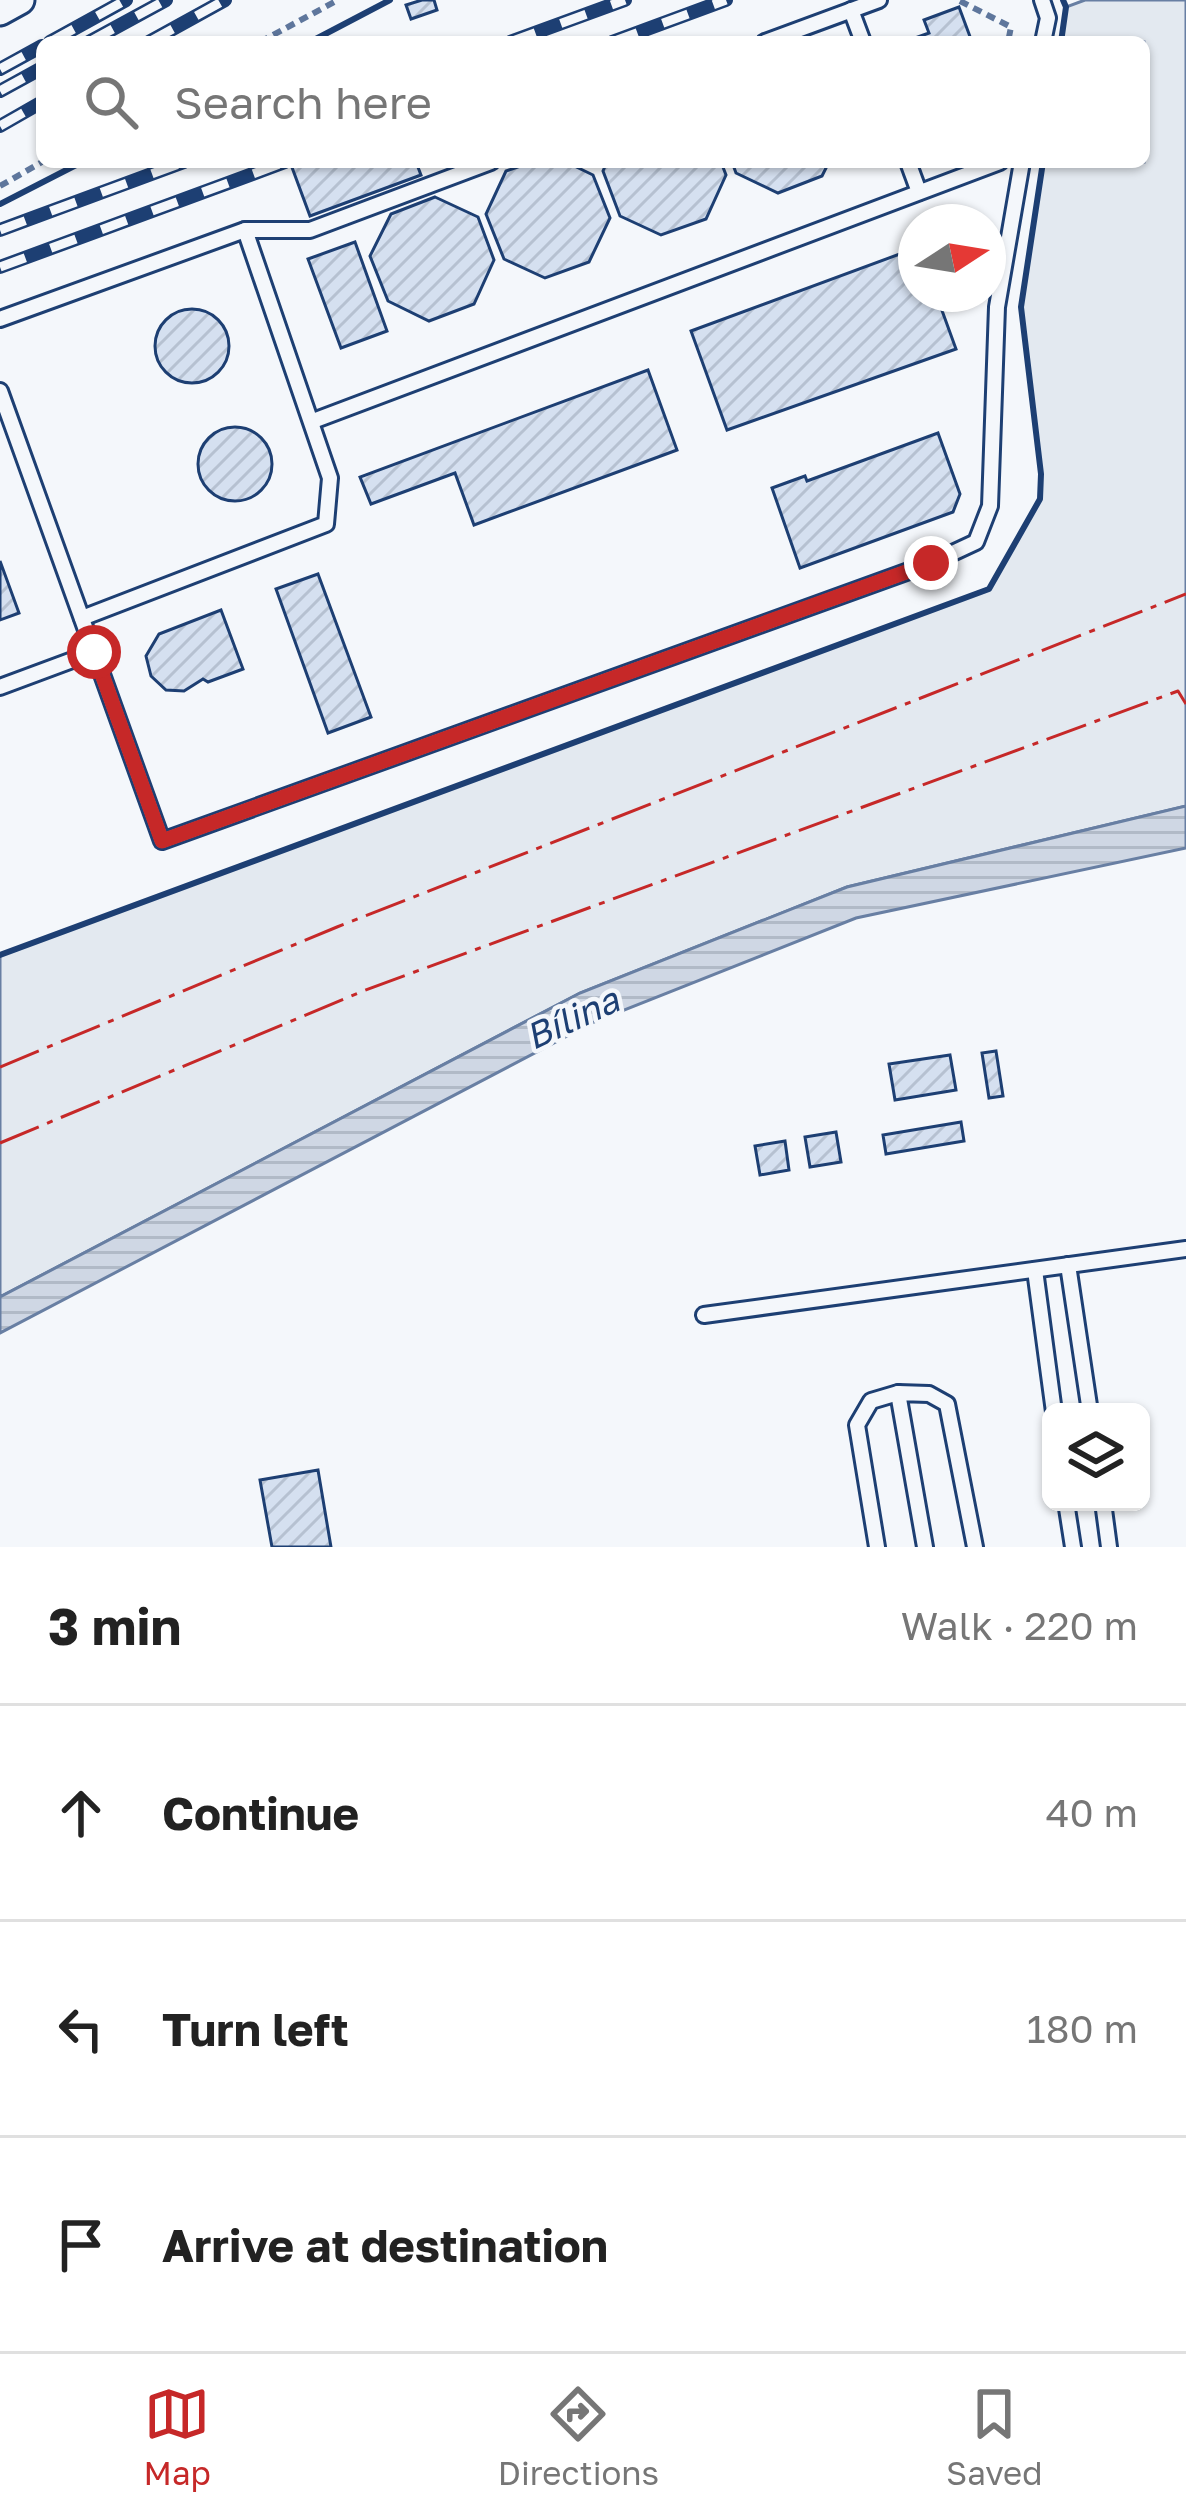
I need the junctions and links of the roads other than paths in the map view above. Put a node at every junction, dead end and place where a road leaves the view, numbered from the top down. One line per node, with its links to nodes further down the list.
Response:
1 (20, 0): 5 (street)
2 (879, 0): 4 (lane)
3 (1042, 0): 8 (lane)
4 (851, 10): 6 (lane); 7 (lane)
5 (0, 11)
6 (781, 36)
7 (861, 36)
8 (1044, 36)
9 (475, 168): 14 (lane)
10 (910, 168): 13 (lane)
11 (984, 168): 13 (lane)
12 (1021, 168): 19 (lane)
13 (920, 192): 17 (lane)
14 (245, 230): 15 (lane); 17 (lane)
15 (0, 319)
16 (0, 391): 18 (lane)
17 (313, 421): 18 (lane)
18 (82, 618): 19 (lane)
19 (94, 652): 20 (lane)
20 (0, 687)
21 (1186, 1250): 22 (lane)
22 (1068, 1265): 23 (lane); 27 (lane)
23 (1035, 1270): 24 (lane); 26 (lane)
24 (704, 1315)
25 (898, 1393): 30 (lane); 31 (lane); 32 (lane)
26 (1053, 1403)
27 (1089, 1403)
28 (1067, 1511): 33 (lane)
29 (1104, 1511): 34 (lane)
30 (878, 1547)
31 (925, 1547)
32 (974, 1547)
33 (1072, 1547)
34 (1109, 1547)

